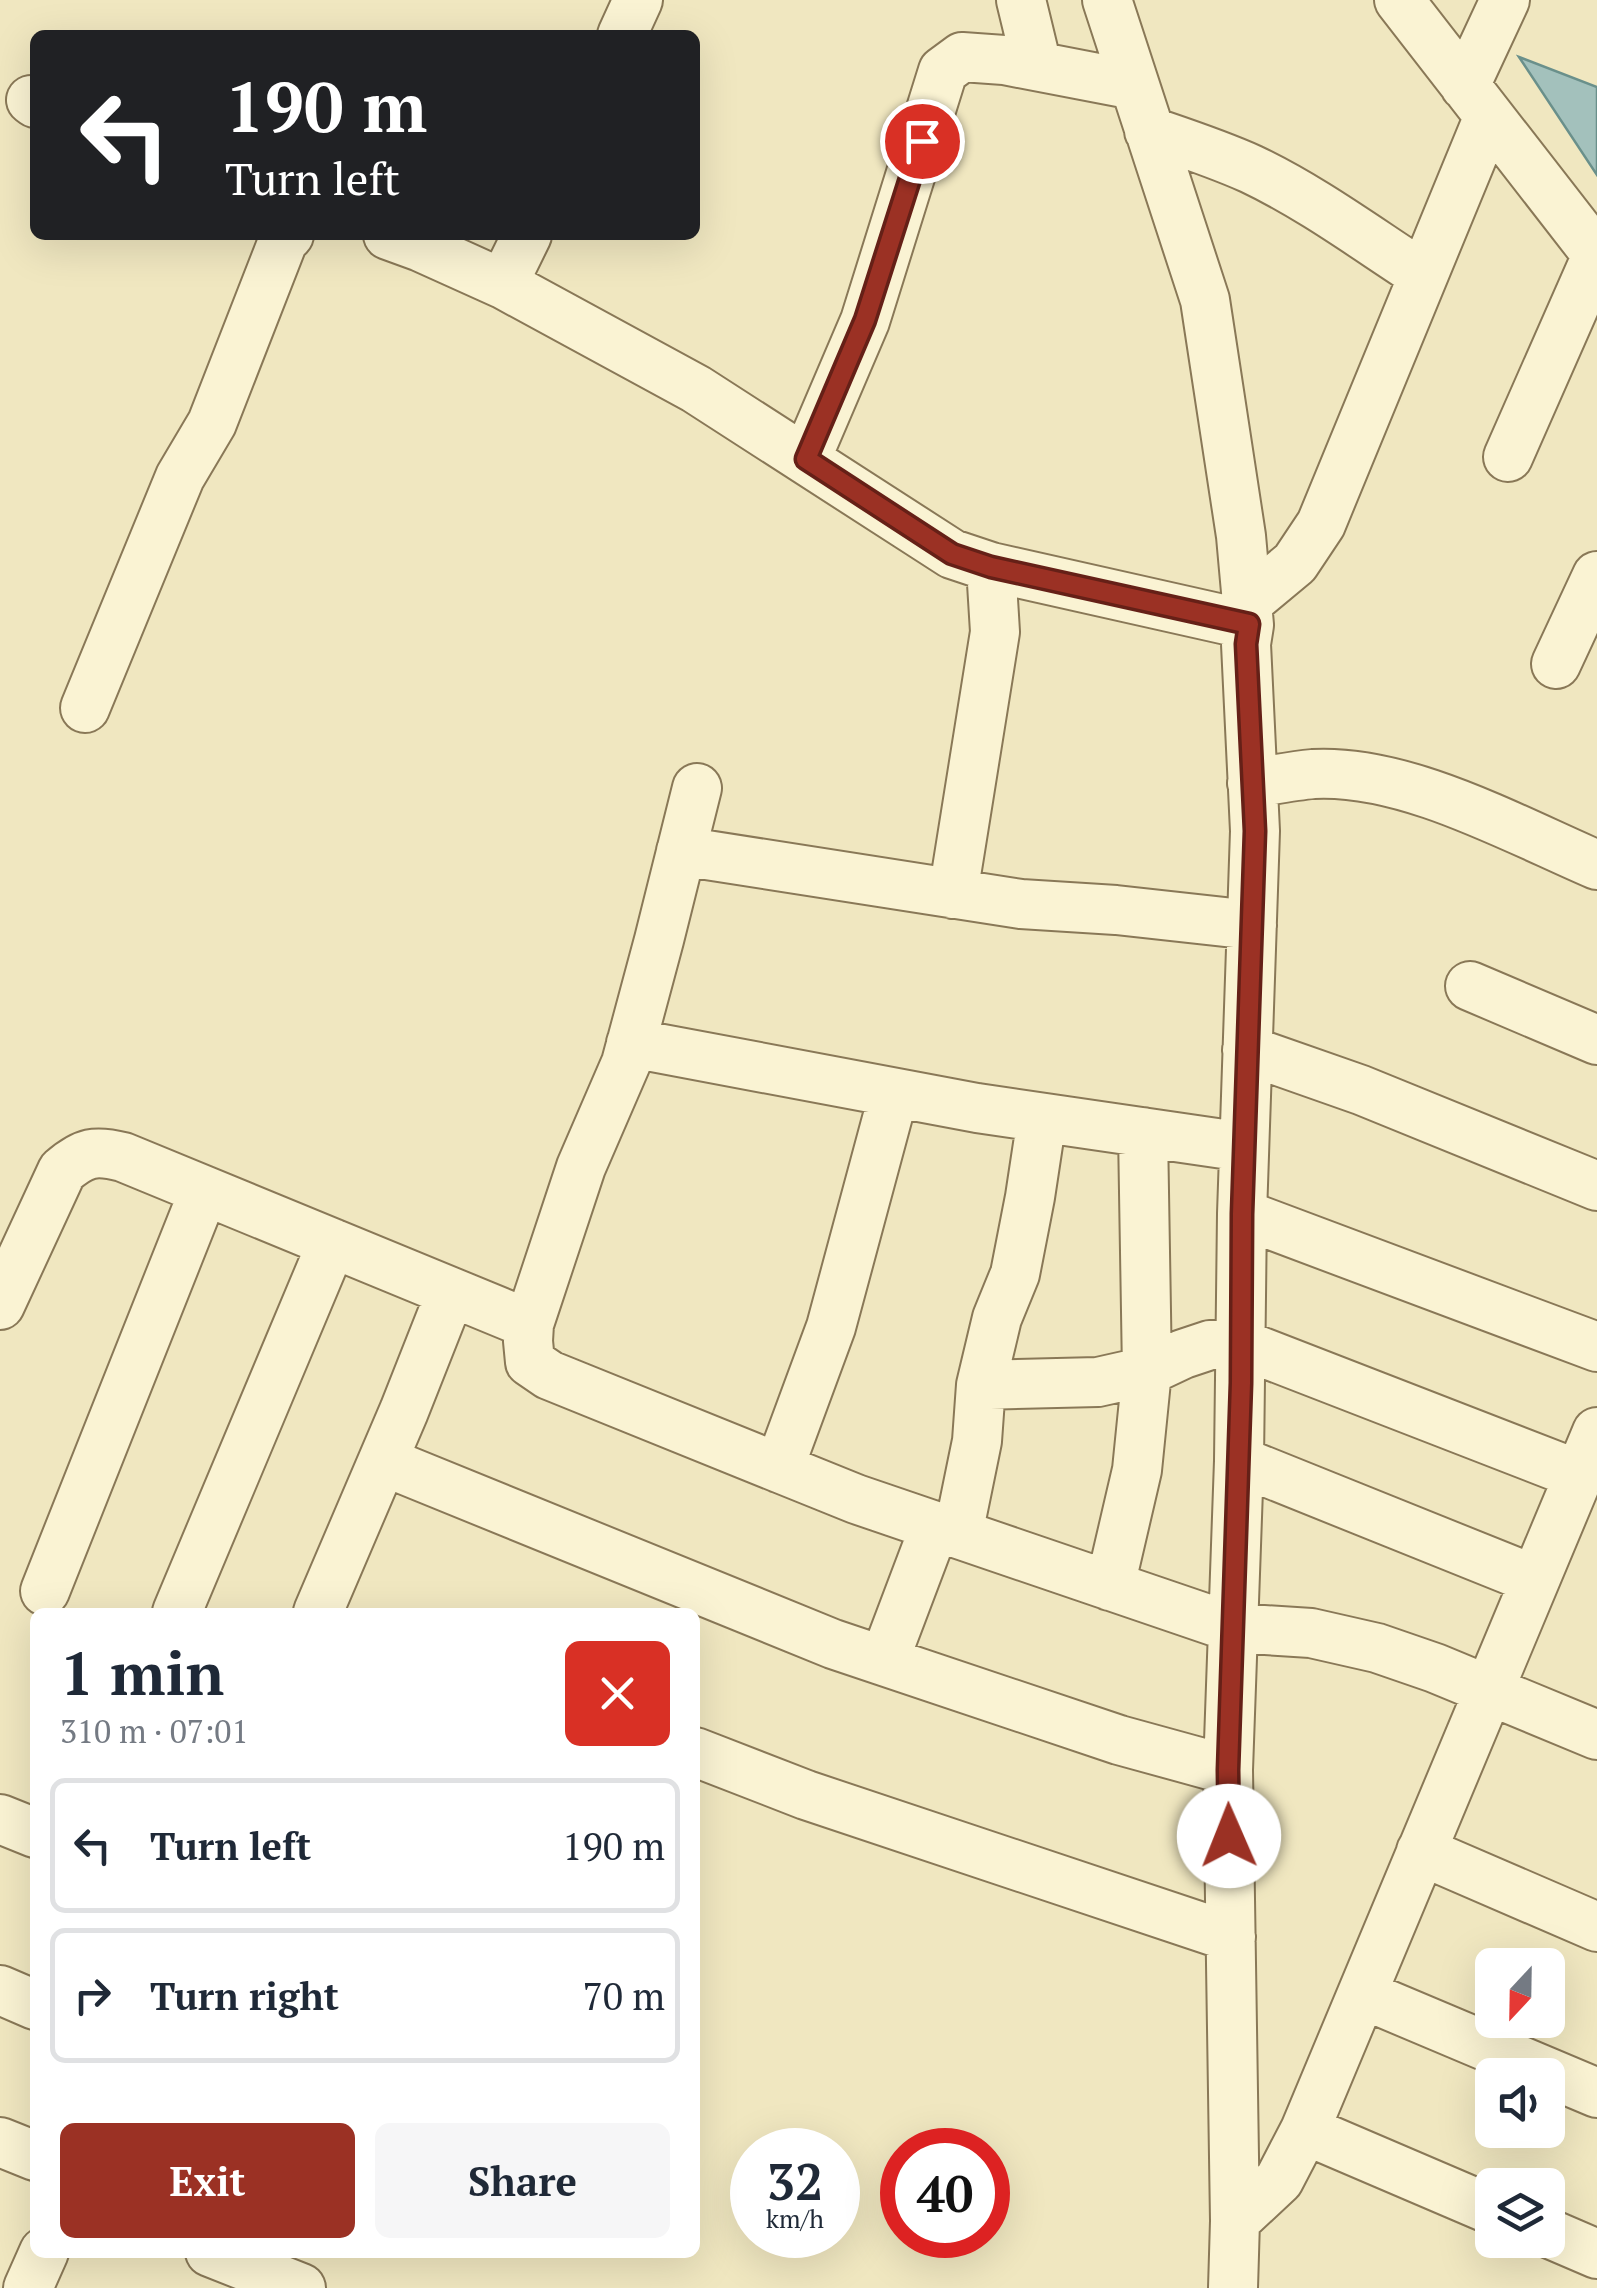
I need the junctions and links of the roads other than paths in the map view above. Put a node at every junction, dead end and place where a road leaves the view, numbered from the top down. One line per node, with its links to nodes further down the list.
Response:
1 (638, 0): 6 (street)
2 (1020, 0): 7 (street)
3 (1106, 0): 8 (street)
4 (1399, 0): 9 (street)
5 (1506, 0): 9 (street)
6 (624, 30)
7 (1037, 66): 8 (street); 18 (street)
8 (1134, 85): 10 (street)
9 (1477, 101): 14 (street); 15 (street)
10 (1150, 131): 15 (street); 21 (street)
11 (400, 240): 16 (street)
12 (525, 240): 16 (street)
13 (272, 241): 23 (street)
14 (1597, 255): 17 (street)
15 (1423, 275): 21 (street)
16 (503, 284): 18 (street)
17 (1508, 457)
18 (806, 459): 19 (street)
19 (991, 567): 21 (street); 28 (street)
20 (1597, 576): 22 (street)
21 (1248, 614): 24 (street)
22 (1556, 664)
23 (85, 708)
24 (1252, 783): 27 (street); 29 (street)
25 (697, 788): 26 (street)
26 (681, 852): 28 (street); 32 (street)
27 (1597, 865)
28 (954, 894): 29 (street)
29 (1252, 926): 33 (street)
30 (1470, 986): 31 (street)
31 (1597, 1040)
32 (632, 1043): 34 (street); 44 (street)
33 (1248, 1050): 37 (street); 38 (street)
34 (894, 1093): 35 (street); 52 (street)
35 (1042, 1118): 36 (street); 48 (street)
36 (1143, 1132): 37 (street); 47 (street)
37 (1244, 1148): 40 (street)
38 (1597, 1186)
39 (204, 1191): 41 (street); 43 (street); 57 (street)
40 (1242, 1214): 45 (street); 46 (street)
41 (332, 1244): 42 (street); 58 (street)
42 (450, 1292): 44 (street); 50 (street)
43 (0, 1306)
44 (529, 1324): 52 (street)
45 (1242, 1344): 47 (street); 51 (street); 53 (street)
46 (1597, 1347)
47 (1146, 1372): 48 (street); 56 (street)
48 (982, 1385): 54 (street)
49 (1597, 1432): 53 (street)
50 (383, 1461): 59 (street); 61 (street)
51 (1239, 1461): 55 (street); 60 (street)
52 (778, 1468): 54 (street)
53 (1579, 1475): 55 (street)
54 (946, 1530): 56 (street); 61 (street)
55 (1535, 1580): 62 (street)
56 (1110, 1586): 60 (street)
57 (46, 1591)
58 (179, 1608)
59 (320, 1608)
60 (1234, 1628): 62 (street); 65 (street)
61 (884, 1661): 65 (street)
62 (1489, 1690): 63 (street); 68 (street)
63 (1597, 1735)
64 (700, 1754): 70 (street)
65 (1228, 1770): 70 (street)
66 (0, 1819): 67 (street)
67 (30, 1830)
68 (1422, 1851): 69 (street); 72 (street)
69 (1597, 1927)
70 (1230, 1936): 79 (street)
71 (0, 1990): 73 (street)
72 (1362, 1994): 74 (street); 75 (street)
73 (30, 2003)
74 (1597, 2092)
75 (1305, 2130): 78 (street); 79 (street)
76 (0, 2142): 77 (street)
77 (30, 2154)
78 (1475, 2203)
79 (1235, 2221): 86 (street)
80 (1565, 2240): 81 (street)
81 (1597, 2254)
82 (41, 2258): 84 (street)
83 (225, 2258): 85 (street)
84 (28, 2288)
85 (301, 2288)
86 (1233, 2288)

